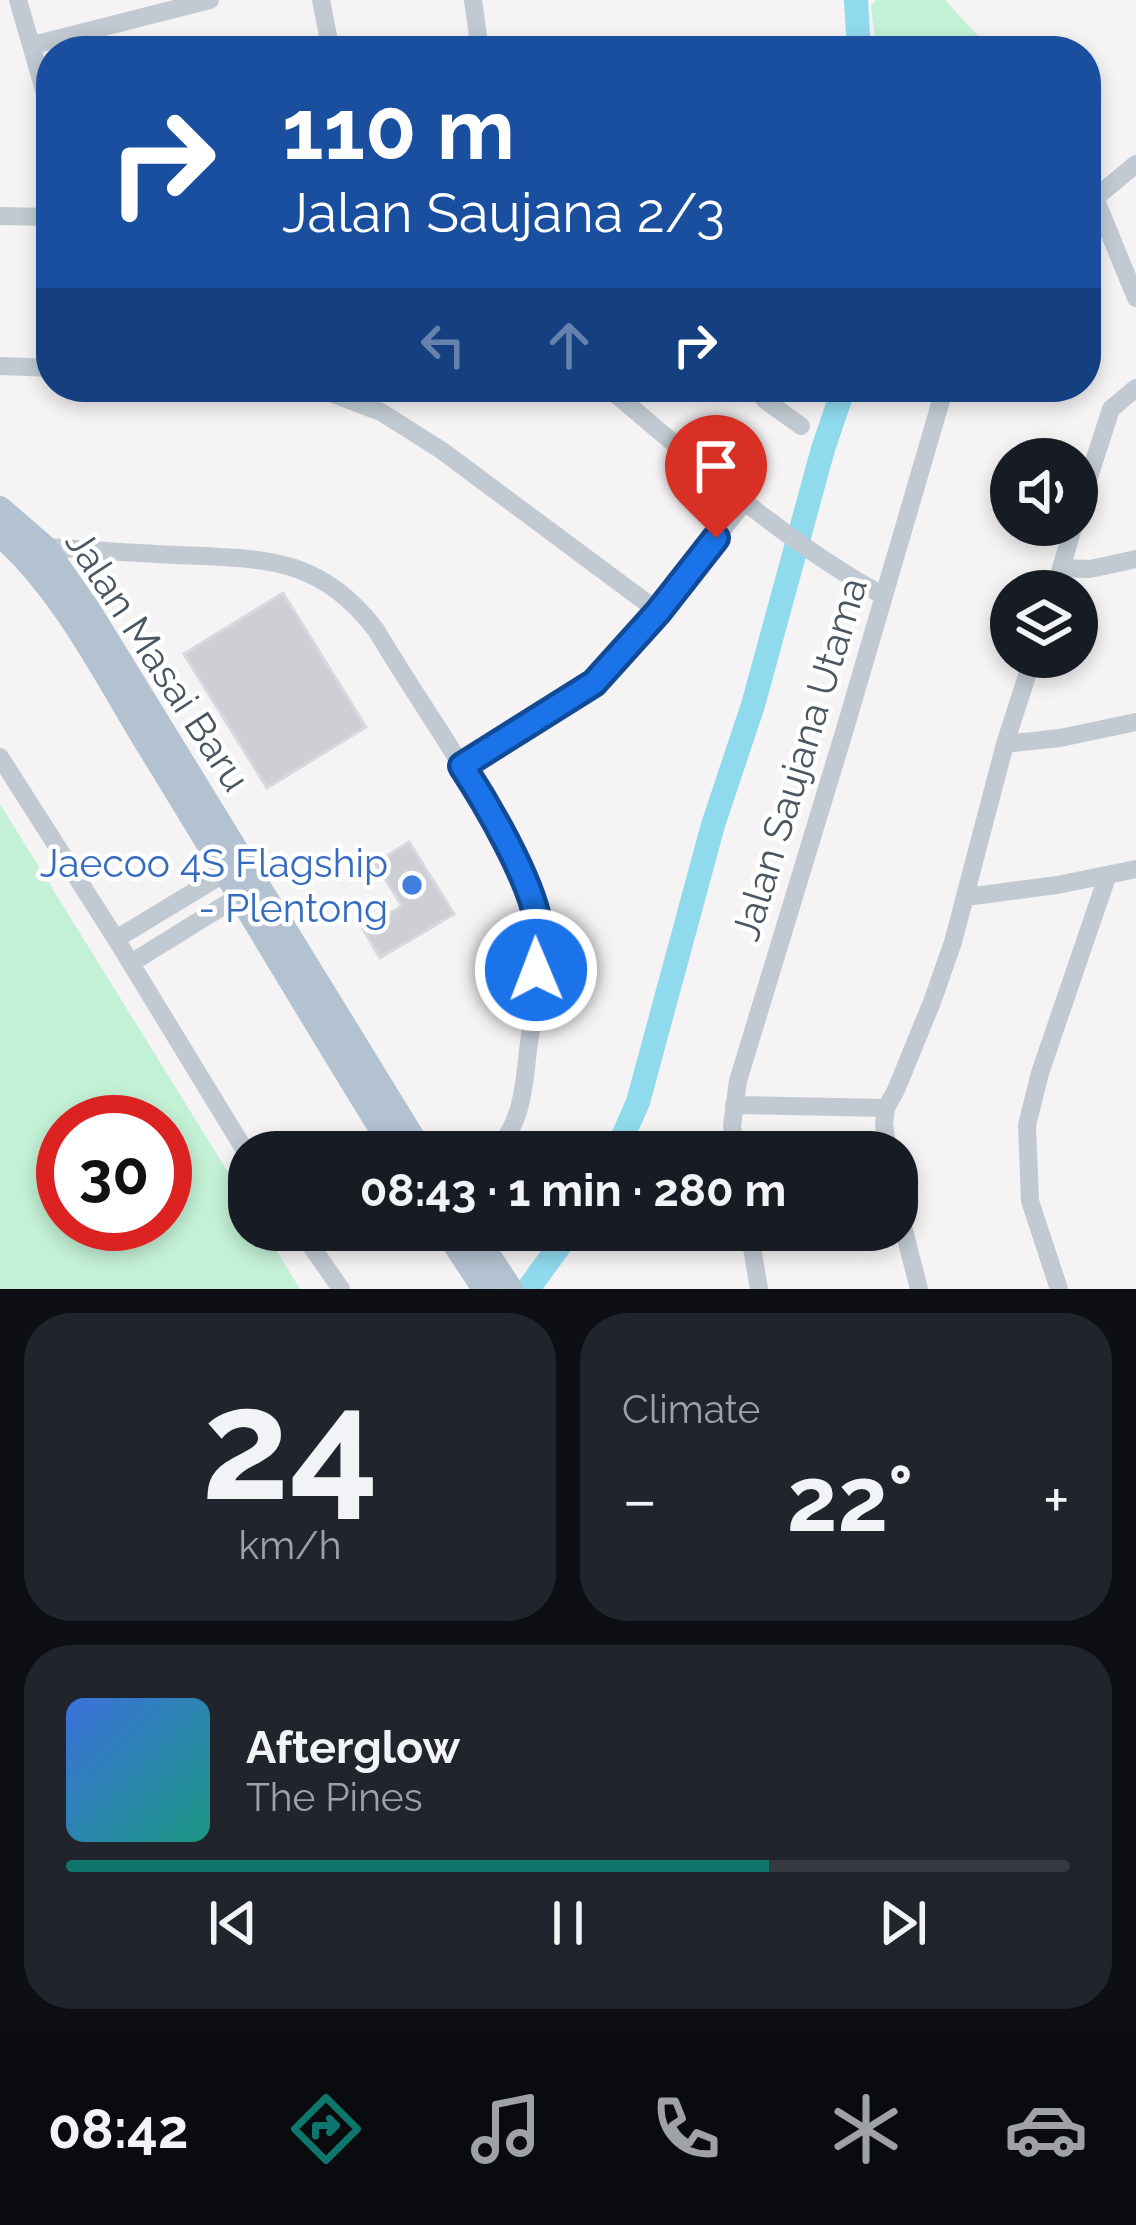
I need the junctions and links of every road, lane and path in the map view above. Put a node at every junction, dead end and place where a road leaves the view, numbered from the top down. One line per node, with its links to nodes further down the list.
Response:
1 (18, 0): 10 (street)
2 (210, 0): 5 (street)
3 (321, 0): 7 (street)
4 (473, 0): 8 (street)
5 (175, 5): 6 (street)
6 (65, 36)
7 (328, 36)
8 (478, 36)
9 (36, 44): 10 (street)
10 (33, 45): 11 (street)
11 (36, 56)
12 (1136, 164): 13 (street)
13 (1101, 202)
14 (0, 216): 15 (street)
15 (36, 217)
16 (1101, 218): 17 (street)
17 (1136, 298)
18 (0, 366): 19 (street)
19 (36, 367)
20 (1136, 388): 26 (street)
21 (355, 402): 35 (street)
22 (626, 402): 27 (street)
23 (768, 402): 25 (street)
24 (940, 402): 34 (street, Jalan Saujana Utama)
25 (801, 426)
26 (1098, 450)
27 (744, 502): 34 (street); 35 (street)
28 (0, 508): 31 (main road, Jalan Masai Baru)
29 (0, 535): 41 (main road, Jalan Masai Baru)
30 (1067, 546): 33 (street)
31 (45, 548): 40 (street); 41 (main road, Jalan Masai Baru)
32 (1136, 559): 33 (street)
33 (1060, 568)
34 (882, 595): 48 (street, Jalan Saujana Utama)
35 (658, 612): 40 (street)
36 (1026, 678): 38 (street)
37 (1136, 722): 38 (street)
38 (1005, 744): 45 (street)
39 (0, 758): 46 (street)
40 (462, 766): 53 (street)
41 (235, 867): 44 (main road, Jalan Masai Baru); 46 (street)
42 (1136, 869): 43 (street)
43 (1107, 877): 45 (street); 65 (street)
44 (249, 890): 47 (street); 51 (main road, Jalan Masai Baru); 52 (main road, Jalan Masai Baru)
45 (966, 897): 49 (street)
46 (116, 938): 47 (street)
47 (130, 962): 50 (street)
48 (734, 1105): 49 (street); 54 (street, Jalan Saujana Utama)
49 (886, 1108): 55 (street)
50 (233, 1131)
51 (383, 1131)
52 (408, 1131)
53 (510, 1131)
54 (732, 1131)
55 (885, 1131)
56 (315, 1251): 62 (street)
57 (466, 1251): 61 (main road)
58 (482, 1251): 61 (main road)
59 (753, 1251): 63 (street)
60 (909, 1251): 64 (street)
61 (500, 1286)
62 (341, 1289)
63 (759, 1289)
64 (919, 1289)
65 (1059, 1289)

